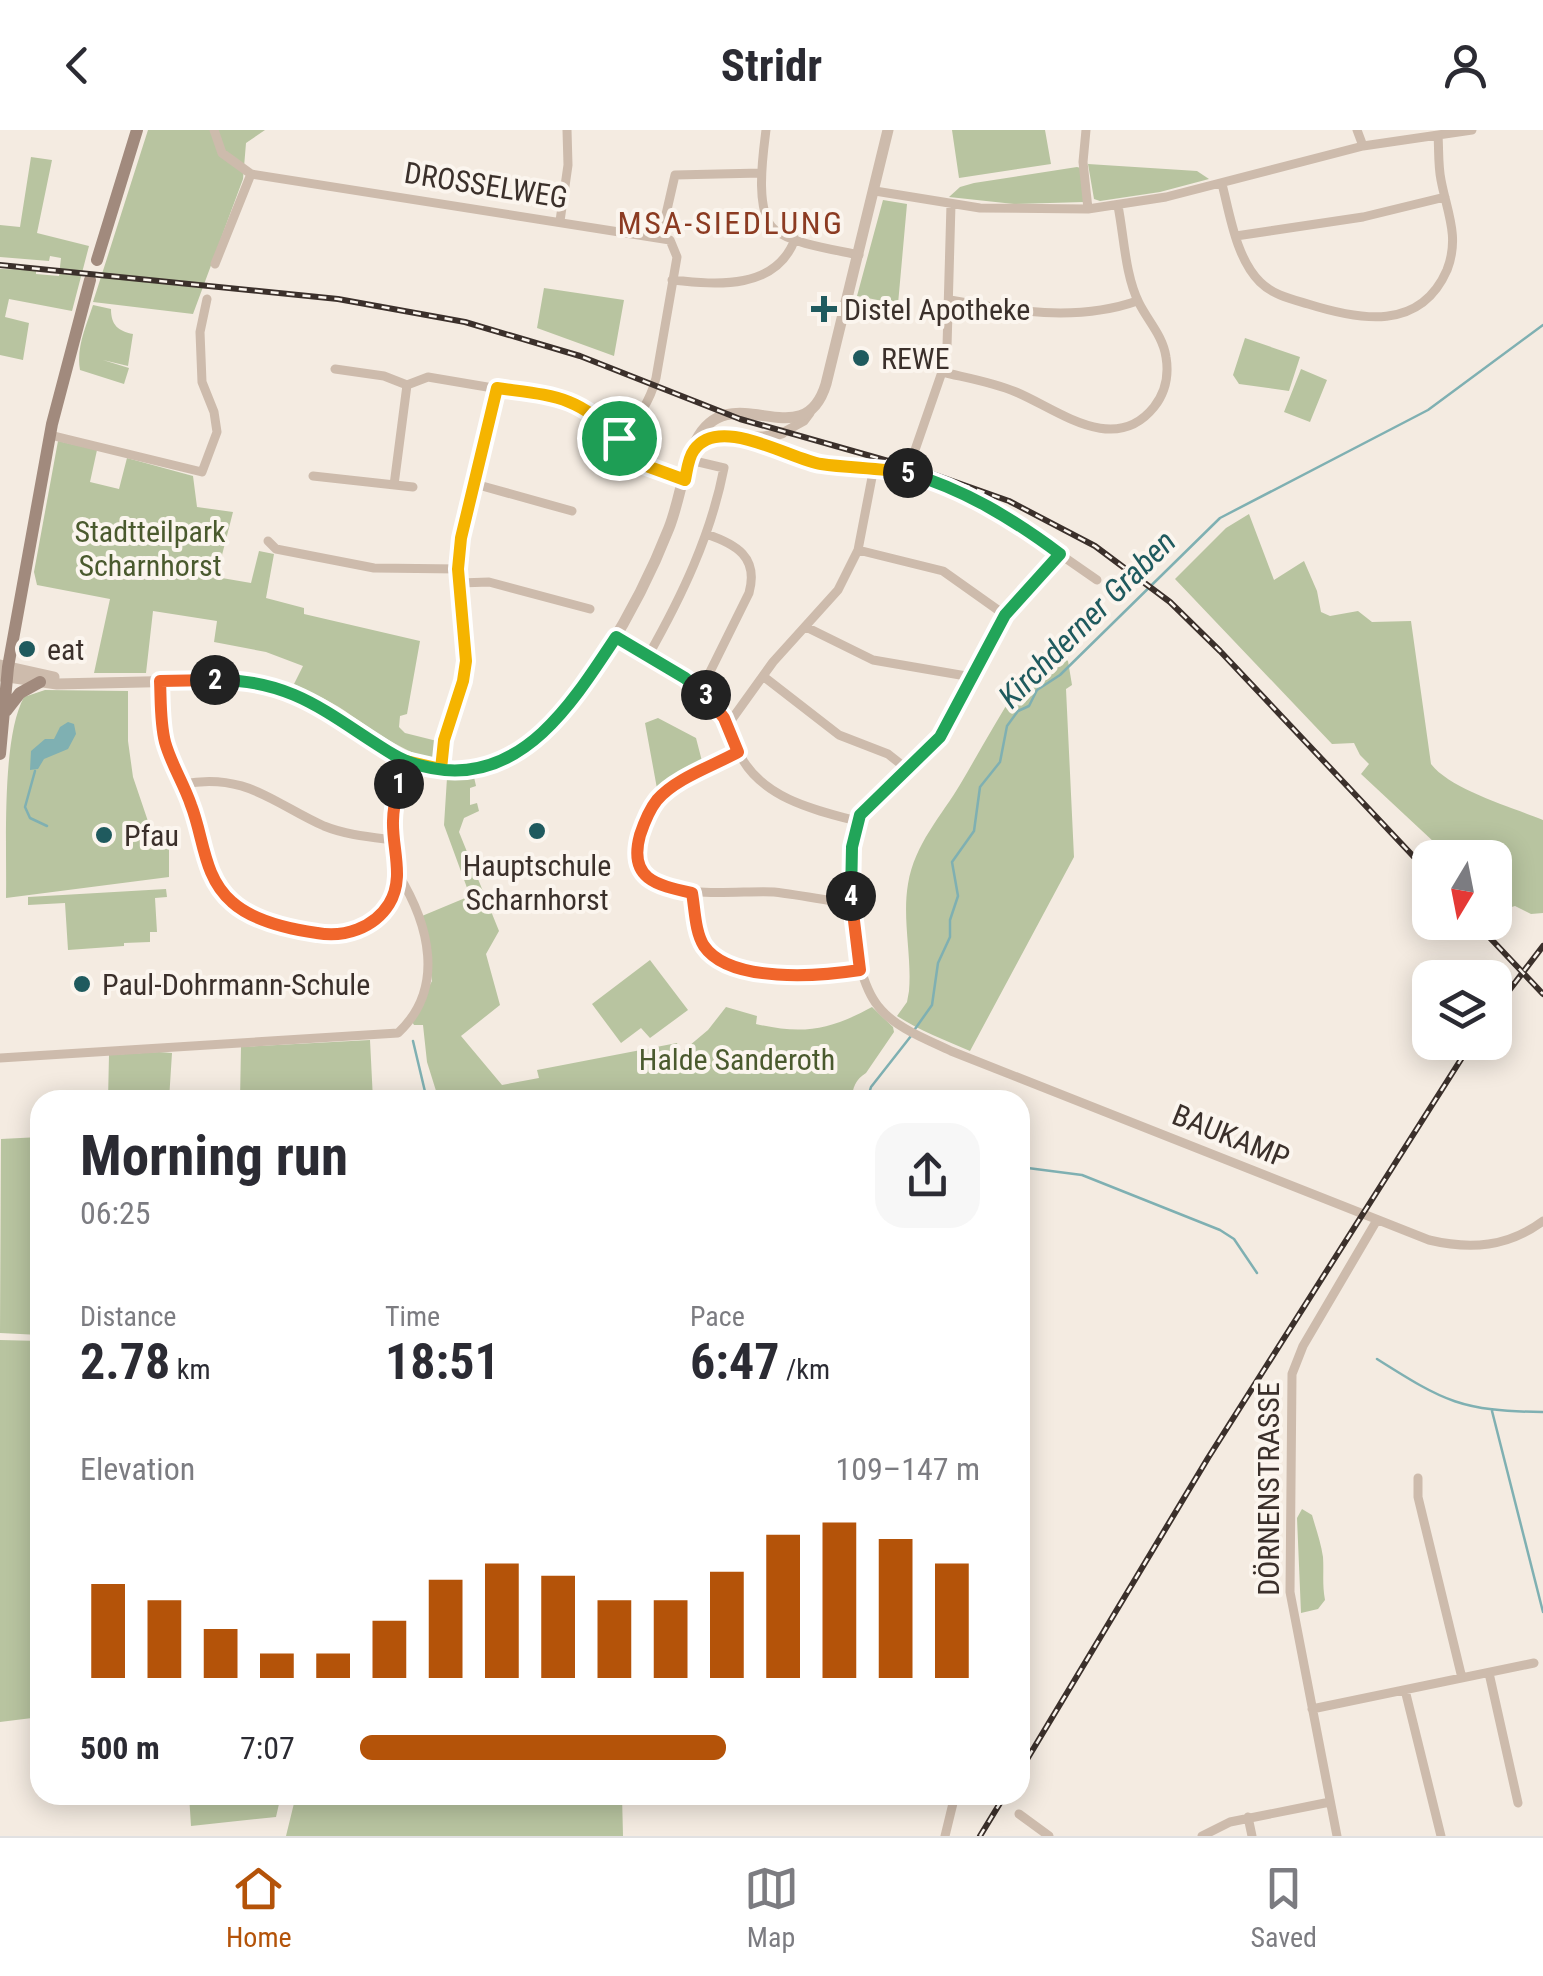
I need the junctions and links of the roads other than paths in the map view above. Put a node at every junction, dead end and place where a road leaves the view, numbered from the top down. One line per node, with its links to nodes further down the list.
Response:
1 (137, 130): 25 (main road)
2 (214, 130): 13 (street)
3 (568, 130): 20 (street)
4 (766, 130): 12 (street)
5 (888, 130): 15 (street)
6 (1086, 130): 19 (street)
7 (1357, 130): 11 (street)
8 (1472, 130): 10 (street)
9 (1425, 133): 10 (street); 11 (street)
10 (1438, 135): 16 (street)
11 (1362, 146): 14 (street)
12 (762, 173): 21 (street); 23 (street)
13 (251, 174): 20 (street, DROSSELWEG); 26 (street)
14 (1222, 184): 18 (street); 22 (street)
15 (875, 191): 17 (street); 24 (street)
16 (1445, 196): 22 (street); 22 (street)
17 (951, 204): 19 (street); 30 (street)
18 (1118, 206): 19 (street); 31 (street)
19 (1088, 209)
20 (560, 221): 21 (street, DROSSELWEG)
21 (661, 236): 28 (street)
22 (1236, 236)
23 (795, 239): 24 (street); 28 (street)
24 (859, 255): 36 (street)
25 (96, 260)
26 (216, 264)
27 (90, 280): 40 (main road)
28 (672, 280): 42 (street)
29 (207, 299): 40 (street)
30 (950, 300): 31 (street); 33 (street)
31 (1137, 300): 33 (street)
32 (335, 369): 34 (street)
33 (942, 372): 47 (street)
34 (408, 384): 35 (street); 51 (street)
35 (497, 388): 42 (street); 50 (street)
36 (810, 413): 37 (street); 39 (street)
37 (774, 417): 38 (street); 39 (street)
38 (719, 419): 41 (street); 44 (street)
39 (782, 434): 43 (street); 45 (street)
40 (50, 435): 64 (main road)
41 (728, 437): 43 (street); 44 (street)
42 (619, 438): 49 (street)
43 (748, 439): 45 (street)
44 (692, 454): 49 (street); 54 (street)
45 (797, 456): 46 (street)
46 (874, 468): 47 (street); 56 (street)
47 (907, 473): 57 (street)
48 (314, 476): 51 (street)
49 (685, 480): 65 (street)
50 (475, 484): 53 (street); 58 (street)
51 (394, 485): 52 (street)
52 (413, 487)
53 (572, 511)
54 (706, 534): 67 (street); 74 (street)
55 (268, 541): 58 (street)
56 (858, 550): 62 (street); 63 (street)
57 (1060, 554): 59 (street); 62 (street)
58 (458, 569): 60 (street)
59 (1097, 580)
60 (460, 583): 61 (street); 80 (street)
61 (590, 608)
62 (1005, 615): 70 (street)
63 (806, 626): 69 (street); 70 (street)
64 (14, 633): 66 (main road); 68 (main road)
65 (616, 637): 67 (street); 80 (street)
66 (0, 646)
67 (648, 656): 74 (street)
68 (4, 671): 72 (street); 73 (street); 75 (main road)
69 (763, 676): 76 (street); 81 (street)
70 (972, 677): 81 (street)
71 (160, 681): 73 (street); 79 (street); 82 (street)
72 (40, 682): 73 (street); 75 (main road)
73 (64, 682)
74 (701, 690): 76 (street)
75 (2, 710): 78 (main road)
76 (728, 726): 77 (street)
77 (738, 752): 83 (street); 86 (street)
78 (0, 754)
79 (406, 761): 80 (street); 84 (street)
80 (441, 769)
81 (907, 769): 83 (street)
82 (184, 784): 84 (street); 85 (street)
83 (857, 821): 87 (street)
84 (394, 840): 85 (street)
85 (398, 874): 89 (street)
86 (692, 893): 87 (street); 88 (street)
87 (850, 904): 88 (street)
88 (860, 970): 90 (street, BAUKAMP)
89 (0, 1058)
90 (1377, 1220): 91 (street, BAUKAMP); 97 (street, DÖRNENSTRASSE)
91 (1543, 1222)
92 (1418, 1478): 95 (street)
93 (1534, 1663): 94 (street)
94 (1489, 1673): 95 (street); 99 (street)
95 (1462, 1678): 96 (street)
96 (1405, 1690): 97 (street); 108 (street)
97 (1312, 1710): 98 (street, DÖRNENSTRASSE)
98 (1330, 1802): 102 (street); 107 (street, DÖRNENSTRASSE)
99 (1518, 1803)
100 (953, 1805): 103 (street)
101 (1019, 1814): 104 (street)
102 (1248, 1818): 105 (street); 106 (street)
103 (945, 1836)
104 (1049, 1836)
105 (1202, 1836)
106 (1252, 1836)
107 (1337, 1836)
108 (1440, 1836)

